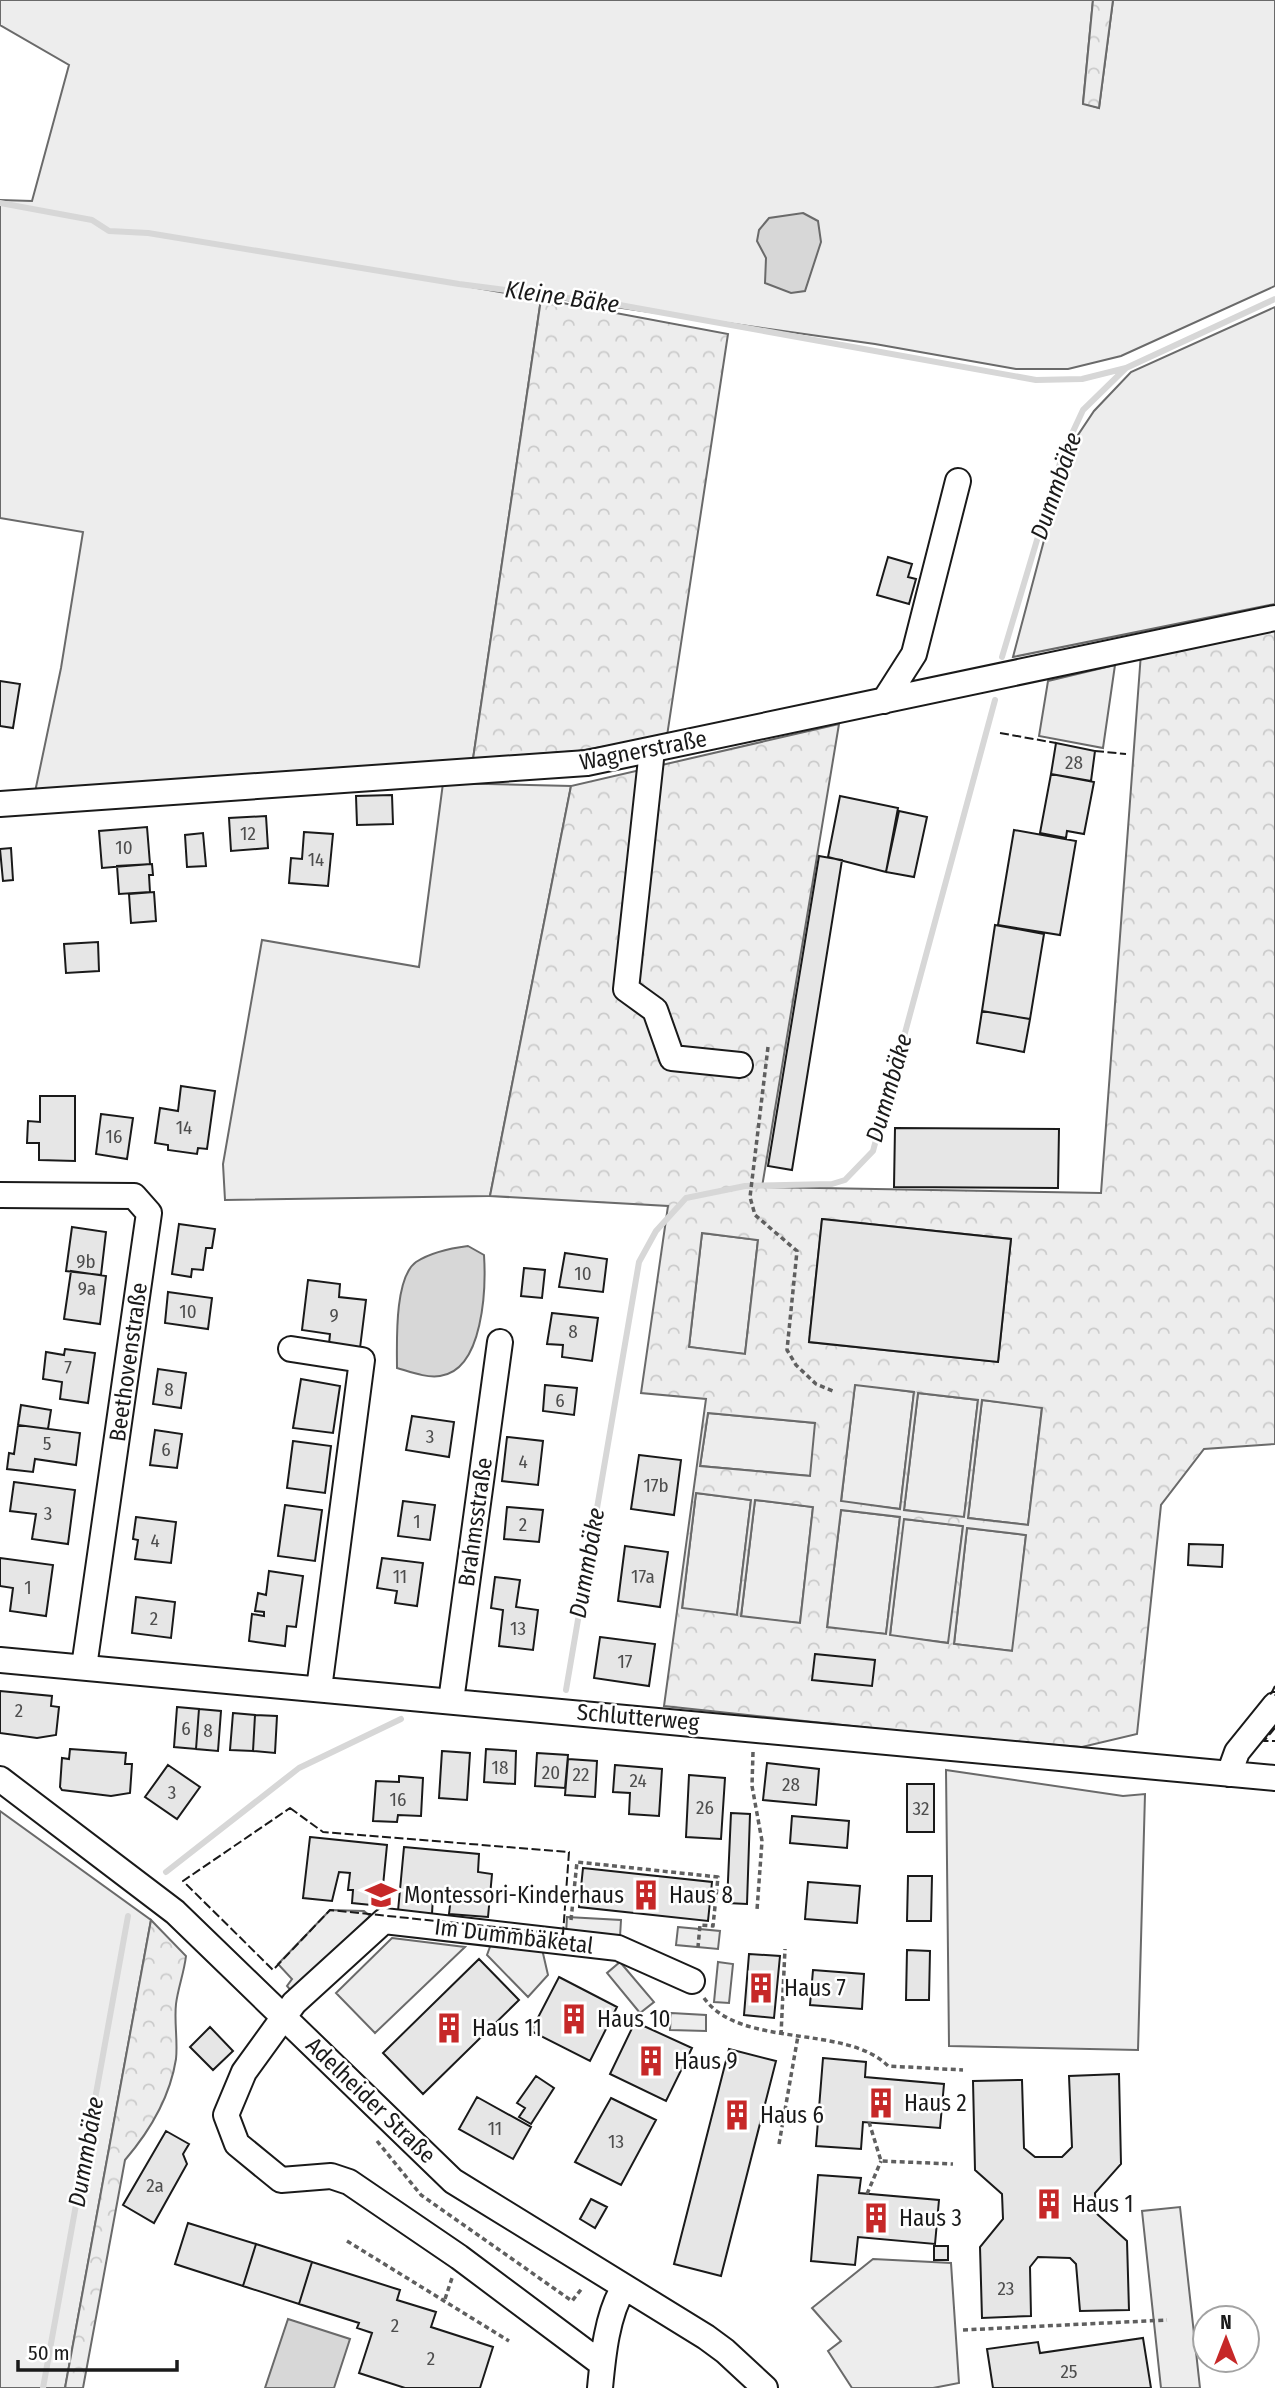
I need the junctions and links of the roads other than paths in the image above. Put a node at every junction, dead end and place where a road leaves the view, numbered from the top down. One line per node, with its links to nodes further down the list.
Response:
1 (958, 481): 3 (street)
2 (1275, 618): 3 (street, Wagnerstraße)
3 (884, 701): 4 (street, Wagnerstraße)
4 (652, 750): 5 (street, Wagnerstraße); 6 (street)
5 (0, 804)
6 (740, 1065)
7 (0, 1195): 11 (street, Beethovenstraße)
8 (500, 1342): 13 (street, Brahmsstraße)
9 (291, 1349): 12 (street)
10 (0, 1660): 11 (street, Schlutterweg)
11 (84, 1667): 12 (street, Schlutterweg)
12 (319, 1689): 13 (street, Schlutterweg)
13 (451, 1700): 15 (street, Schlutterweg)
14 (1275, 1705): 15 (street)
15 (1229, 1774): 16 (street, Schlutterweg)
16 (1275, 1778)
17 (0, 1779): 19 (street, Adelheider Straße)
18 (692, 1981): 19 (street, Im Dummbäketal)
19 (280, 2024): 20 (street, Adelheider Straße); 21 (street)
20 (624, 2287): 21 (street); 22 (street, Adelheider Straße)
21 (601, 2376)
22 (765, 2388)

